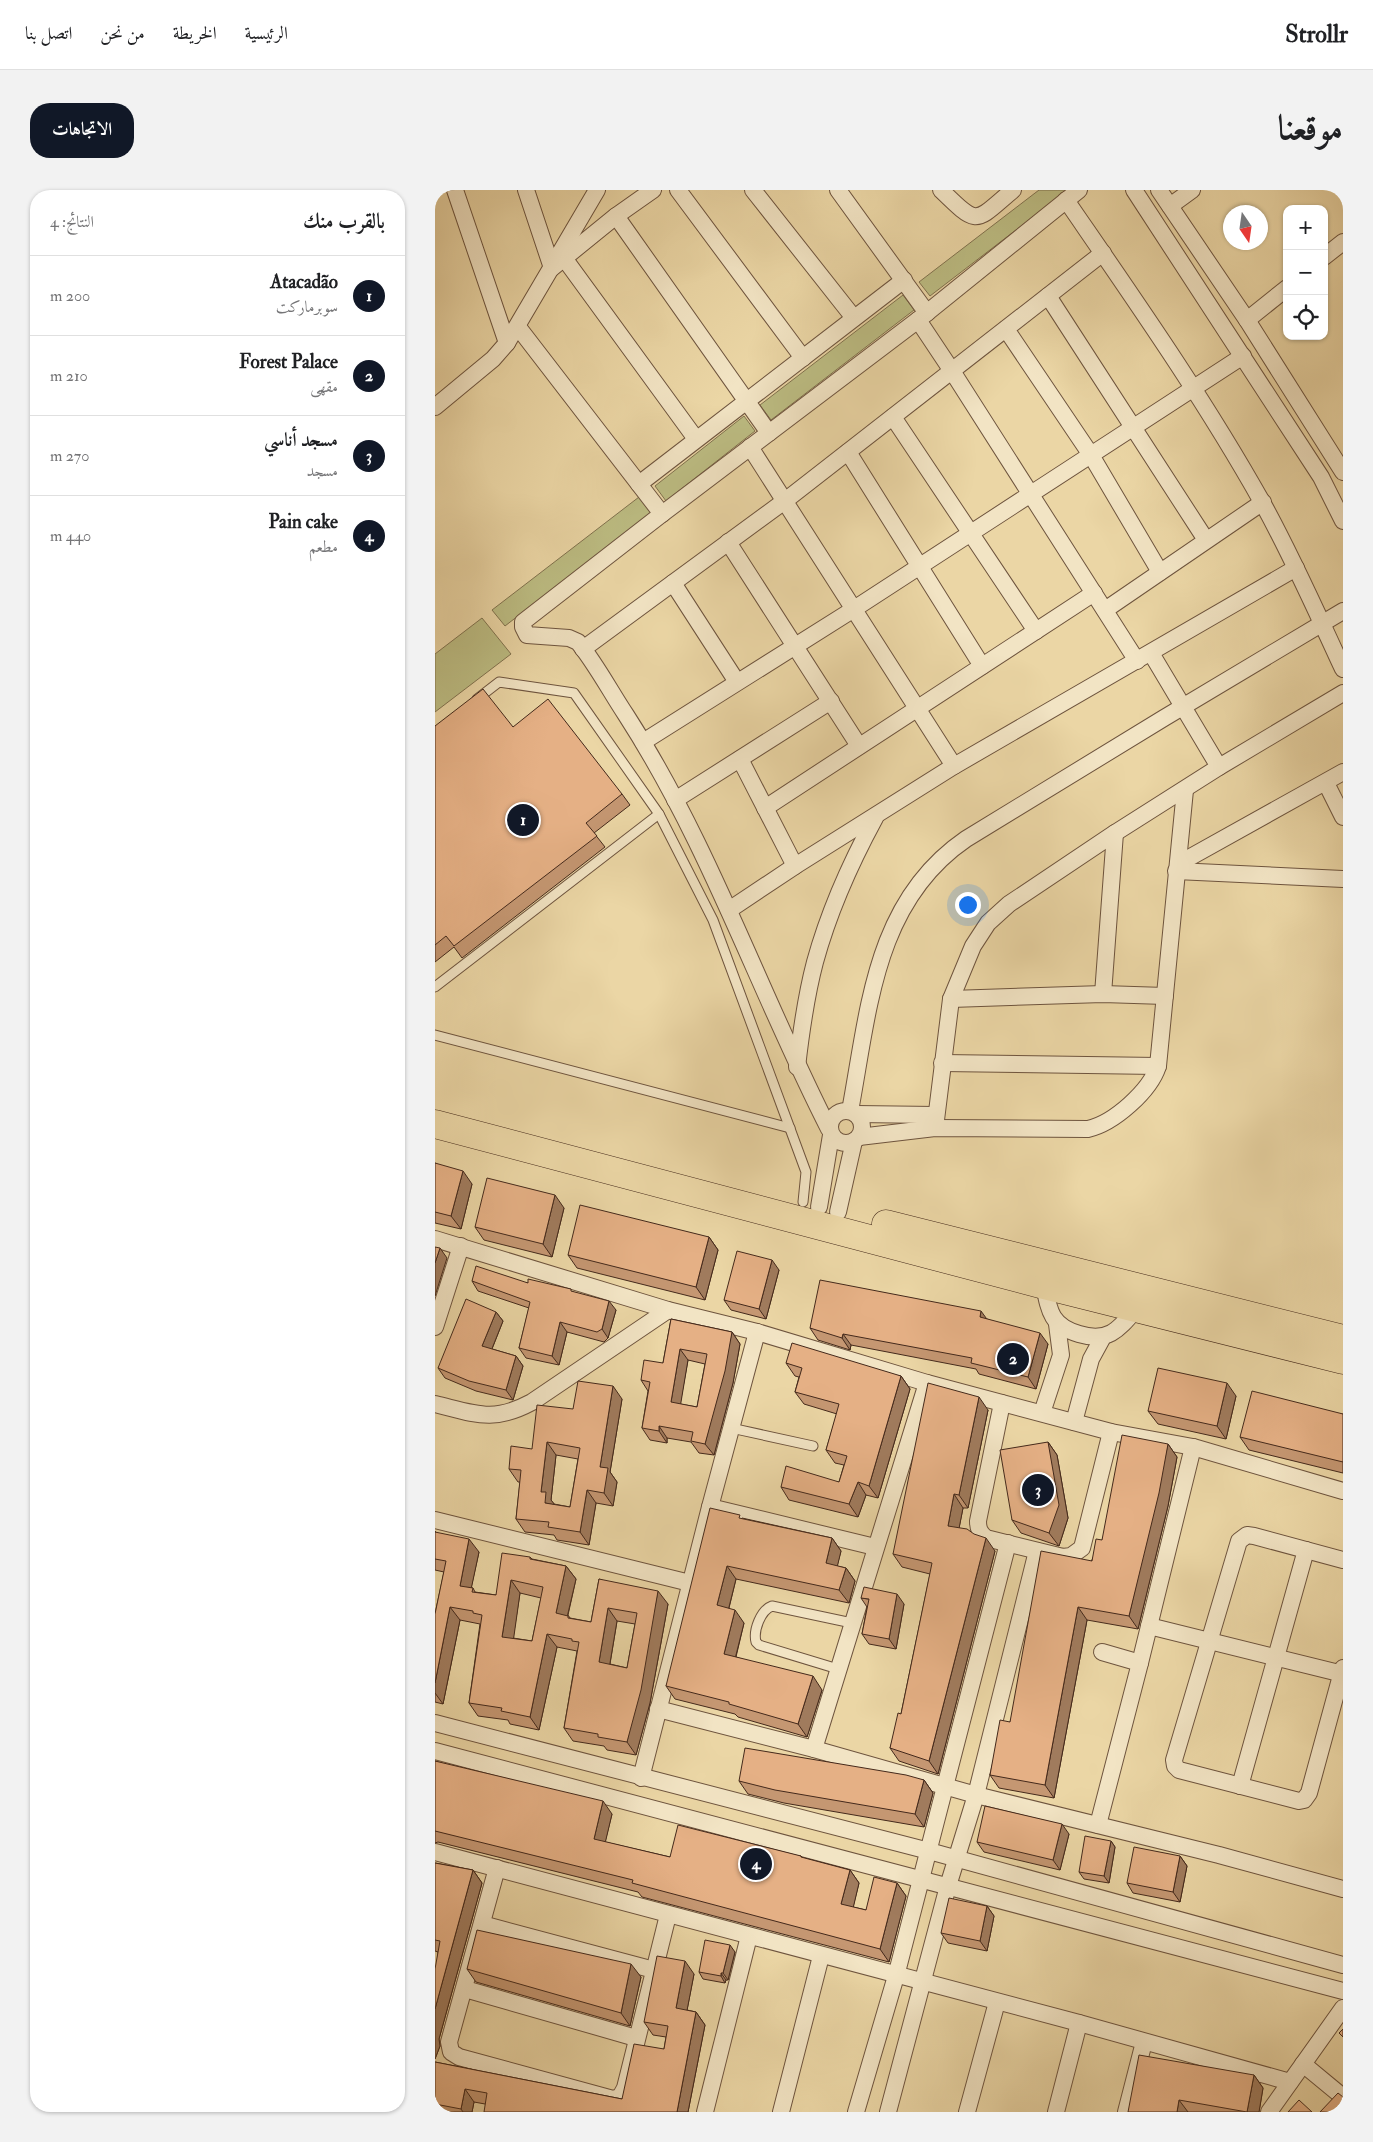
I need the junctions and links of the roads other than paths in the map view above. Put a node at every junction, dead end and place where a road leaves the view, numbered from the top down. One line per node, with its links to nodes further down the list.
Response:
1 (455, 190): 28 (street)
2 (526, 190): 19 (street)
3 (597, 190): 19 (street)
4 (653, 190): 15 (street)
5 (678, 190): 30 (street)
6 (839, 190): 20 (street)
7 (941, 190): 8 (street)
8 (1013, 190)
9 (1134, 190): 29 (street)
10 (1159, 190): 14 (street)
11 (1192, 190): 14 (street)
12 (756, 191): 24 (street)
13 (1073, 195): 17 (street); 23 (street)
14 (1171, 206): 25 (street)
15 (616, 216): 19 (street); 33 (street)
16 (1343, 242): 18 (street)
17 (1103, 254): 22 (street); 32 (street)
18 (1328, 254)
19 (558, 263): 26 (street); 38 (street)
20 (904, 280): 23 (street); 24 (street)
21 (1283, 291): 25 (street)
22 (1048, 296): 27 (street); 36 (street)
23 (922, 317): 31 (street); 37 (street)
24 (854, 318): 30 (street)
25 (1247, 320): 42 (street)
26 (518, 327): 28 (street); 43 (street)
27 (1006, 329): 31 (street); 41 (street)
28 (507, 344): 34 (street)
29 (1243, 356): 32 (street); 48 (street)
30 (803, 358): 33 (street)
31 (952, 371): 35 (street); 44 (street)
32 (1195, 388): 36 (street); 46 (street)
33 (746, 401): 37 (street); 38 (street)
34 (436, 402)
35 (893, 417): 40 (street); 49 (street)
36 (1134, 428): 41 (street); 50 (street)
37 (769, 433): 39 (street)
38 (696, 440): 43 (street)
39 (750, 447): 45 (street); 47 (street)
40 (848, 452): 45 (street); 52 (street)
41 (1091, 455): 44 (street); 54 (street)
42 (1341, 462)
43 (639, 484): 47 (street)
44 (1031, 494): 49 (street); 56 (street)
45 (786, 500): 51 (street); 57 (street)
46 (1263, 502): 50 (street); 53 (street)
47 (662, 514): 63 (street)
48 (1343, 521)
49 (971, 533): 52 (street); 61 (street)
50 (1206, 540): 54 (street)
51 (728, 542): 55 (street); 62 (street)
52 (920, 566): 57 (street); 65 (street)
53 (1296, 568): 60 (street); 64 (street)
54 (1160, 572): 58 (street)
55 (673, 583): 63 (street); 67 (street)
56 (1094, 593): 58 (street); 61 (street)
57 (854, 608): 62 (street); 72 (street)
58 (1105, 610): 64 (street)
59 (1343, 611): 60 (street)
60 (1322, 623): 66 (street); 71 (street)
61 (1036, 631): 65 (street)
62 (794, 645): 67 (street); 69 (street)
63 (583, 649): 73 (street)
64 (1144, 657): 71 (street); 76 (street)
65 (982, 666): 72 (street)
66 (1343, 669)
67 (737, 682): 73 (street)
68 (1343, 693): 77 (street)
69 (831, 702): 74 (street); 75 (street)
70 (471, 704): 83 (lane)
71 (1182, 707): 77 (street); 100 (street)
72 (917, 708): 74 (street); 76 (street)
73 (643, 742): 81 (street)
74 (859, 746): 82 (street)
75 (740, 759): 81 (street); 82 (street)
76 (954, 766): 84 (street)
77 (1219, 767): 80 (street)
78 (1343, 772): 79 (street)
79 (1326, 783): 85 (street); 88 (street)
80 (1185, 790): 86 (street); 88 (street)
81 (675, 800): 90 (street)
82 (765, 808): 87 (street)
83 (659, 814): 91 (lane); 103 (lane)
84 (876, 816): 87 (street); 98 (street)
85 (1343, 817)
86 (1115, 833): 92 (street); 94 (street)
87 (795, 866): 90 (street)
88 (1177, 867): 89 (street); 93 (street)
89 (1343, 879)
90 (729, 910): 98 (street)
91 (435, 987)
92 (1103, 994): 93 (street); 94 (street)
93 (1165, 996): 97 (street)
94 (951, 999): 96 (street)
95 (435, 1035): 103 (lane)
96 (942, 1063): 97 (street); 101 (street)
97 (1157, 1066): 101 (street)
98 (797, 1067): 104 (street)
99 (435, 1105): 106 (highway)
100 (853, 1112): 101 (street); 104 (street); 105 (street)
101 (935, 1122): 105 (street)
102 (435, 1124): 109 (highway)
103 (790, 1128): 106 (lane)
104 (830, 1132): 105 (street); 106 (street)
105 (857, 1139): 106 (street)
106 (820, 1207): 116 (highway)
107 (435, 1239): 108 (street)
108 (461, 1246): 111 (street); 113 (street)
109 (1044, 1285): 110 (highway); 112 (street)
110 (1137, 1308): 115 (street); 117 (highway)
111 (668, 1310): 114 (street); 120 (street)
112 (1057, 1324): 115 (street); 121 (street)
113 (435, 1327)
114 (757, 1332): 118 (street); 123 (street)
115 (1103, 1337): 122 (street)
116 (1343, 1339)
117 (1343, 1360)
118 (927, 1383): 119 (street); 131 (street)
119 (1002, 1403): 121 (street); 130 (street)
120 (435, 1404)
121 (1042, 1413): 122 (street)
122 (1074, 1422): 124 (street)
123 (731, 1428): 125 (lane); 128 (street)
124 (1111, 1432): 126 (street); 133 (street)
125 (813, 1446)
126 (1193, 1447): 127 (street); 137 (street)
127 (1343, 1491)
128 (710, 1507): 131 (street); 135 (street)
129 (435, 1520): 135 (street)
130 (1008, 1543): 133 (street); 150 (street)
131 (875, 1547): 136 (street)
132 (1307, 1550): 134 (street); 138 (street); 140 (street)
133 (1037, 1551): 151 (street)
134 (1343, 1560)
135 (690, 1583): 144 (street)
136 (852, 1623): 142 (street); 142 (lane)
137 (1149, 1626): 138 (street); 141 (street)
138 (1208, 1641): 140 (street); 149 (street)
139 (1102, 1652): 141 (street)
140 (1276, 1658): 143 (street); 149 (street)
141 (1140, 1663): 152 (street)
142 (838, 1669): 146 (street)
143 (1342, 1672): 149 (street)
144 (658, 1709): 146 (street); 148 (street)
145 (435, 1723): 148 (street)
146 (814, 1749): 150 (street)
147 (435, 1751): 157 (street)
148 (641, 1778): 153 (street)
149 (1240, 1786)
150 (945, 1787): 151 (street); 153 (street)
151 (976, 1795): 152 (street); 155 (street)
152 (1098, 1825): 159 (street)
153 (929, 1851): 155 (street); 157 (street)
154 (435, 1852): 156 (street)
155 (956, 1859): 158 (street); 164 (street)
156 (497, 1868): 160 (street); 161 (street)
157 (921, 1879): 158 (street); 166 (street)
158 (948, 1886): 167 (street); 169 (street)
159 (1343, 1889)
160 (668, 1915): 162 (street); 165 (street)
161 (482, 1924): 165 (street); 168 (street)
162 (749, 1936): 163 (street); 178 (street)
163 (821, 1956): 166 (street); 179 (street)
164 (1343, 1965)
165 (654, 1970): 173 (street)
166 (896, 1976): 167 (street); 180 (street)
167 (922, 1983): 170 (street); 181 (street)
168 (465, 1989): 173 (street); 173 (street)
169 (1343, 1991)
170 (997, 2002): 172 (street); 182 (street)
171 (1343, 2008): 175 (street)
172 (1079, 2023): 174 (street); 183 (street)
173 (637, 2038)
174 (1144, 2042): 176 (street); 184 (street)
175 (1303, 2064): 176 (street); 177 (street)
176 (1290, 2082): 185 (street)
177 (1343, 2097)
178 (705, 2112)
179 (781, 2112)
180 (856, 2112)
181 (888, 2112)
182 (967, 2112)
183 (1057, 2112)
184 (1126, 2112)
185 (1269, 2112)

